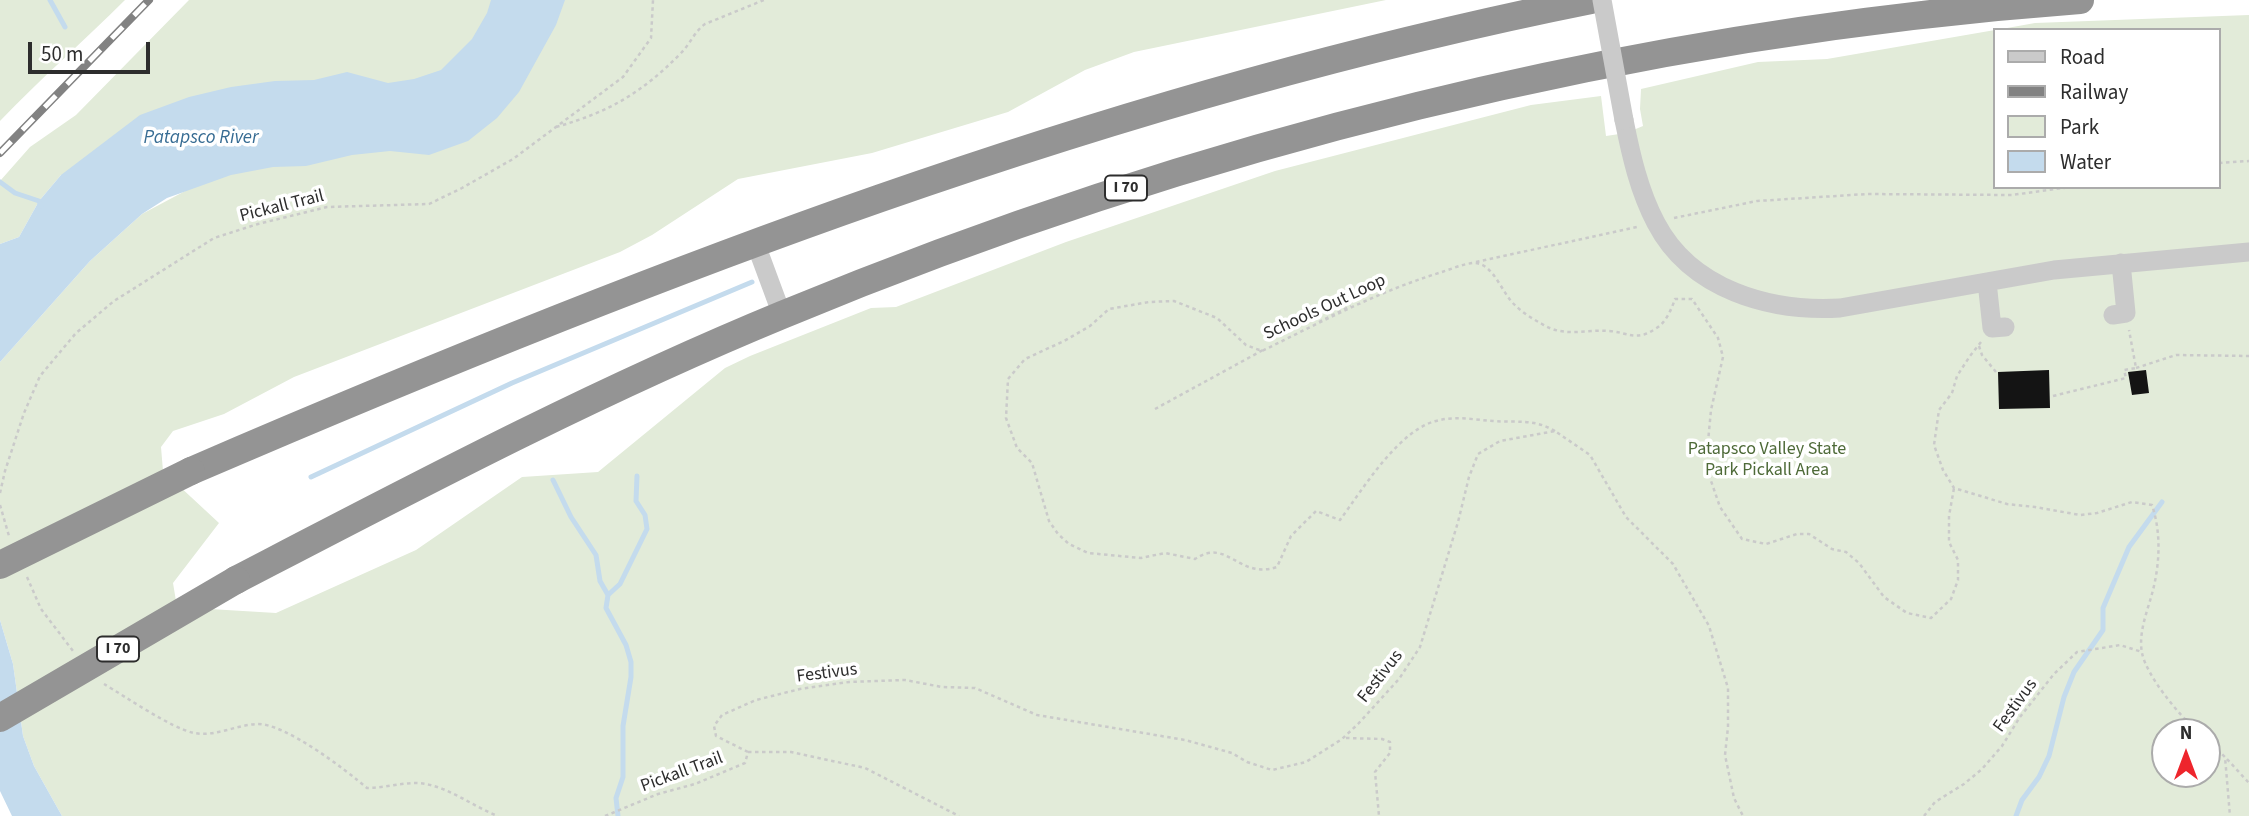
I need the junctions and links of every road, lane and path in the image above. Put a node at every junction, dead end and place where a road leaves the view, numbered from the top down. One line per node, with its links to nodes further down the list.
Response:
1 (653, 0): 6 (path, Pickall Trail)
2 (764, 0): 6 (path)
3 (1591, 0): 11 (highway)
4 (1602, 0): 10 (lane, bridge)
5 (2080, 0): 17 (highway, I 70)
6 (552, 128): 27 (path, Pickall Trail)
7 (2249, 161): 8 (path)
8 (2221, 163)
9 (2056, 189): 10 (path)
10 (1655, 222): 13 (path); 15 (lane)
11 (755, 242): 17 (lane); 29 (highway, bridge)
12 (2249, 252): 14 (lane)
13 (1473, 263): 19 (path); 26 (path)
14 (2121, 263): 15 (lane); 16 (lane)
15 (1987, 282): 18 (lane)
16 (2120, 314): 21 (path)
17 (782, 315): 33 (highway, I 70, bridge)
18 (2005, 327)
19 (1262, 351): 24 (path); 25 (path, Schools Out Loop)
20 (2249, 356): 21 (path)
21 (2136, 368): 23 (path)
22 (1996, 372): 26 (path)
23 (2053, 396)
24 (1155, 410)
25 (1555, 431): 35 (path, Festivus); 44 (path)
26 (1954, 488): 30 (path)
27 (0, 493)
28 (0, 505): 29 (path)
29 (11, 558): 31 (path)
30 (2142, 652): 34 (path); 45 (path, Festivus)
31 (79, 660)
32 (103, 684): 40 (path)
33 (0, 718)
34 (2185, 718)
35 (1342, 739): 36 (path, Festivus); 43 (path)
36 (748, 752): 41 (path, Pickall Trail); 42 (path, Pickall Trail)
37 (2221, 753): 38 (path)
38 (2225, 757): 39 (path); 46 (path)
39 (2249, 783)
40 (498, 816)
41 (605, 816)
42 (958, 816)
43 (1379, 816)
44 (1743, 816)
45 (1924, 816)
46 (2230, 816)

